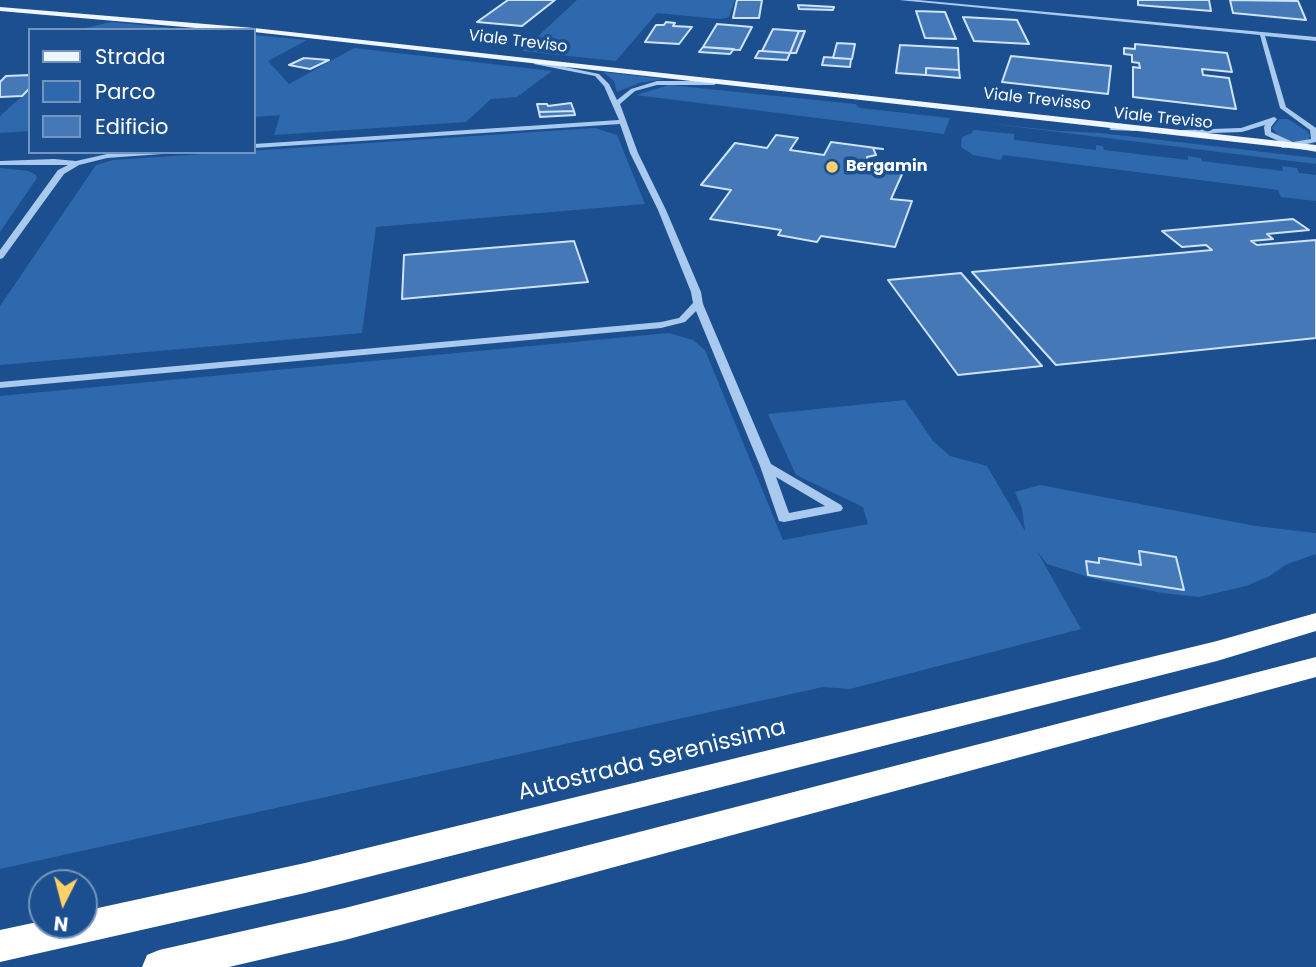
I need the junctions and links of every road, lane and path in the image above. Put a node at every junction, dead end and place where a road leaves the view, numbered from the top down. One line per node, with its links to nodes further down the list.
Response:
1 (902, 0): 6 (street)
2 (0, 8): 4 (main road, Viale Treviso)
3 (1222, 18): 6 (street)
4 (228, 28)
5 (256, 30): 9 (main road, Viale Treviso)
6 (1226, 30): 7 (street)
7 (1262, 34): 8 (street); 12 (street)
8 (1316, 39)
9 (422, 47): 10 (main road, Viale Treviso); 11 (street)
10 (778, 88): 11 (street); 15 (main road, Viale Treviso); 17 (main road, Viale Trevisso)
11 (616, 104): 14 (street)
12 (1283, 108): 13 (street); 16 (street)
13 (1273, 120): 17 (street); 18 (street)
14 (624, 122): 19 (street); 25 (street)
15 (1113, 129): 18 (street); 20 (main road, Viale Treviso)
16 (1314, 130): 18 (street)
17 (1182, 132): 18 (main road, Viale Trevisso)
18 (1293, 145): 20 (main road, Viale Treviso)
19 (256, 146)
20 (1316, 150)
21 (134, 154): 23 (street)
22 (0, 163): 23 (street)
23 (76, 163): 24 (street)
24 (0, 256)
25 (698, 304): 26 (street); 27 (street)
26 (0, 385)
27 (766, 466): 27 (street)
28 (1316, 622): 30 (highway, Autostrada Serenissima)
29 (1316, 667): 31 (highway)
30 (0, 946)
31 (159, 967)

